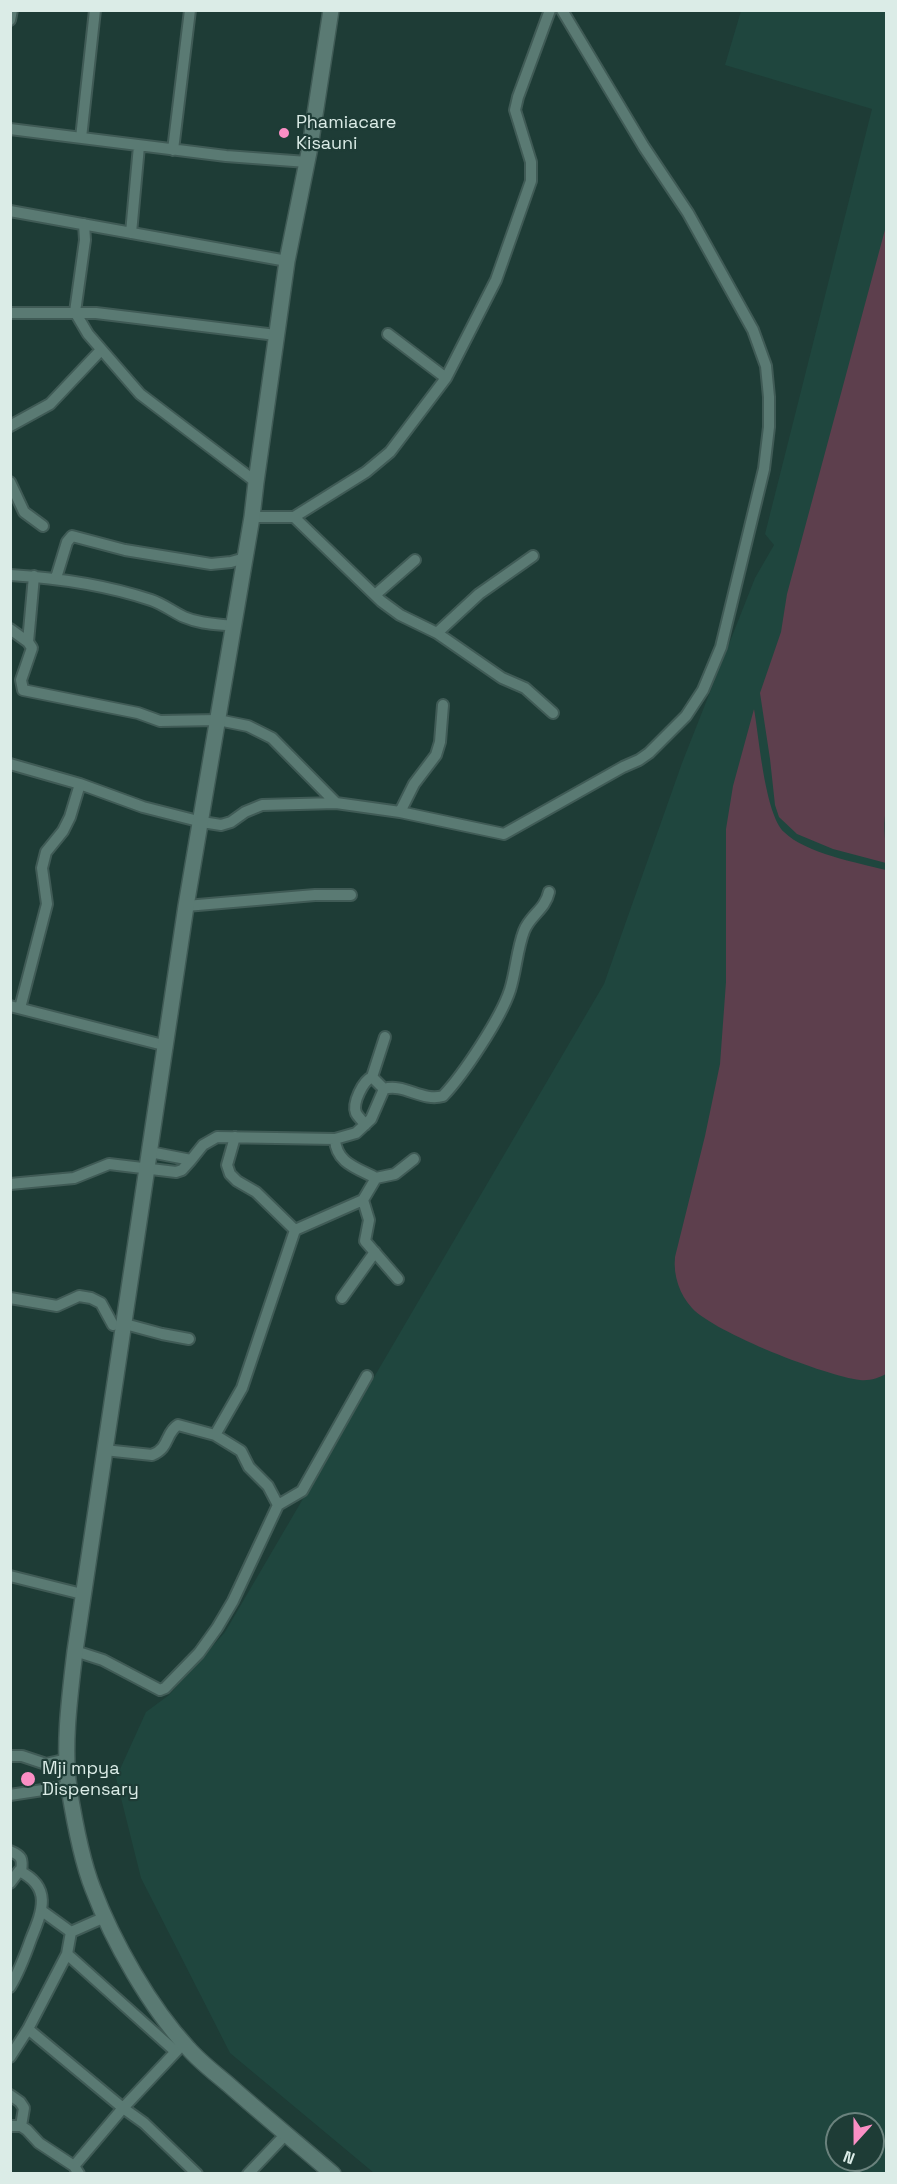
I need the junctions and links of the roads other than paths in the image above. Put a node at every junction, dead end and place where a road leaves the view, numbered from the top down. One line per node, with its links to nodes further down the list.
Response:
1 (12, 10): 7 (street)
2 (95, 10): 9 (street)
3 (190, 10): 11 (street)
4 (331, 10): 12 (main road)
5 (550, 10): 22 (street)
6 (562, 10): 46 (street)
7 (11, 17)
8 (10, 129): 9 (street)
9 (81, 138): 10 (street)
10 (139, 146): 11 (street); 15 (street)
11 (173, 150): 12 (street)
12 (307, 162): 16 (main road)
13 (10, 211): 14 (street)
14 (84, 224): 15 (street); 17 (street)
15 (131, 233): 16 (street)
16 (287, 261): 20 (main road)
17 (75, 312): 18 (street); 20 (street); 21 (street)
18 (10, 313)
19 (388, 334): 22 (street)
20 (276, 335): 25 (main road)
21 (100, 350): 23 (street); 25 (street)
22 (446, 378): 27 (street)
23 (10, 426)
24 (10, 482): 28 (street)
25 (256, 482): 26 (main road)
26 (252, 517): 27 (street); 30 (main road)
27 (294, 517): 35 (street)
28 (43, 526)
29 (534, 556): 38 (street)
30 (245, 558): 34 (street); 36 (main road)
31 (414, 560): 35 (street)
32 (10, 575): 33 (street)
33 (34, 576): 34 (street); 39 (street)
34 (56, 578): 36 (street)
35 (375, 595): 38 (street)
36 (234, 626): 42 (main road)
37 (10, 629): 39 (street)
38 (437, 633): 41 (street)
39 (28, 642): 42 (street)
40 (443, 705): 46 (street)
41 (553, 713)
42 (218, 720): 45 (street); 47 (main road)
43 (10, 764): 44 (street)
44 (80, 784): 47 (street); 51 (street)
45 (336, 803): 46 (street); 47 (street)
46 (400, 812)
47 (202, 822): 50 (main road)
48 (549, 892): 55 (street)
49 (351, 895): 50 (street)
50 (186, 906): 53 (main road)
51 (15, 1007): 53 (street)
52 (384, 1037): 54 (street)
53 (167, 1046): 59 (main road)
54 (372, 1077): 55 (street); 56 (street)
55 (384, 1089): 56 (street)
56 (365, 1125): 58 (street)
57 (235, 1137): 58 (street); 60 (street); 66 (street)
58 (335, 1139): 63 (street)
59 (150, 1152): 60 (street); 62 (main road)
60 (191, 1160): 62 (street)
61 (414, 1160): 63 (street)
62 (148, 1169): 64 (street); 70 (main road)
63 (376, 1178): 65 (street)
64 (10, 1184)
65 (363, 1200): 66 (street); 67 (street)
66 (295, 1230): 75 (street)
67 (375, 1252): 68 (street); 71 (street)
68 (398, 1279)
69 (10, 1298): 70 (street)
70 (128, 1298): 72 (main road)
71 (342, 1298)
72 (125, 1323): 73 (street); 76 (main road)
73 (189, 1339)
74 (367, 1376): 77 (street)
75 (215, 1435): 76 (street); 77 (street)
76 (104, 1450): 79 (main road)
77 (278, 1505): 80 (street)
78 (10, 1576): 79 (street)
79 (82, 1594): 80 (main road)
80 (75, 1652): 82 (main road)
81 (10, 1756): 82 (street)
82 (68, 1759): 83 (main road)
83 (69, 1786): 84 (street); 89 (main road)
84 (10, 1795)
85 (10, 1851): 86 (street)
86 (21, 1872): 87 (street); 88 (street)
87 (10, 1883)
88 (42, 1911): 90 (street); 92 (street)
89 (105, 1917): 90 (street); 94 (main road)
90 (71, 1932): 91 (street)
91 (67, 1954): 93 (street); 94 (street)
92 (10, 1987)
93 (28, 2029): 95 (street); 97 (street)
94 (179, 2047): 97 (street); 99 (main road)
95 (11, 2057)
96 (10, 2095): 98 (street)
97 (123, 2108): 100 (street); 101 (street)
98 (16, 2126): 100 (street)
99 (286, 2134): 102 (street); 103 (main road)
100 (76, 2170)
101 (197, 2174)
102 (248, 2174)
103 (333, 2174)

